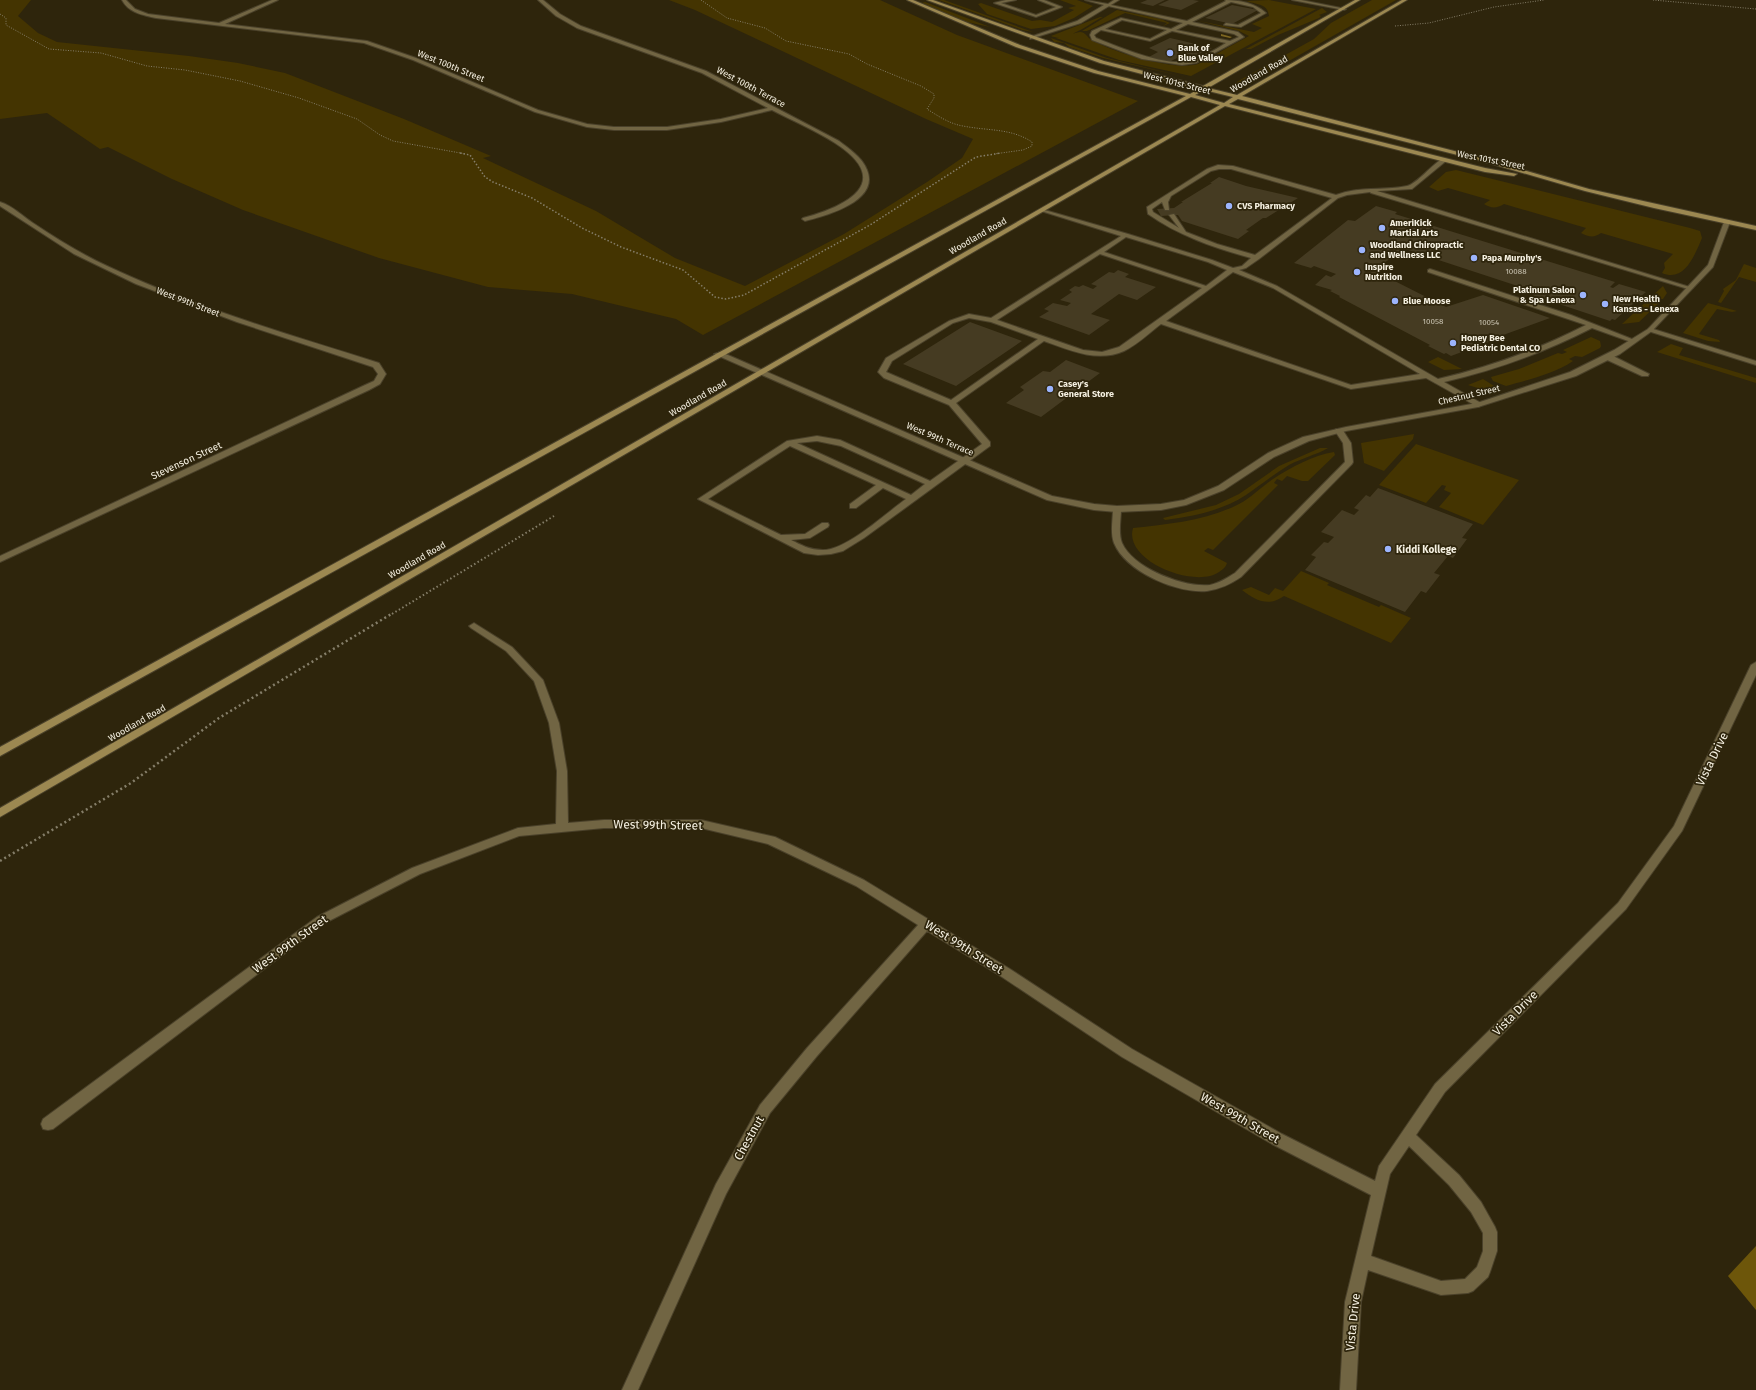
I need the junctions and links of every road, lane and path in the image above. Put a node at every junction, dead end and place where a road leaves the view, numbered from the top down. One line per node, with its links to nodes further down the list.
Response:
1 (124, 0): 27 (street, West 100th Street)
2 (276, 0): 27 (street)
3 (540, 0): 42 (street, West 100th Terrace)
4 (909, 0): 39 (main road, West 101st Street)
5 (929, 0): 31 (main road, West 101st Street)
6 (1014, 0): 7 (street)
7 (1040, 0)
8 (1087, 0): 16 (street)
9 (1117, 0): 16 (street)
10 (1230, 0): 23 (street); 26 (street)
11 (1294, 0): 18 (street)
12 (1358, 0): 18 (main road, Woodland Road)
13 (1405, 0): 40 (main road, Woodland Road)
14 (1544, 0): 28 (path)
15 (1653, 0): 19 (path)
16 (1108, 5): 20 (street); 31 (street)
17 (1141, 6): 20 (street)
18 (1344, 9): 38 (main road, Woodland Road)
19 (1756, 9)
20 (1131, 10): 22 (street)
21 (1162, 11): 22 (street)
22 (1160, 16): 25 (street)
23 (1196, 17): 24 (street); 25 (street)
24 (1204, 19)
25 (1187, 22): 30 (street); 33 (street)
26 (1218, 22)
27 (220, 24): 42 (street, West 100th Street)
28 (1389, 26)
29 (1100, 29): 30 (street); 30 (street); 32 (street)
30 (1172, 30): 33 (street)
31 (1032, 38): 38 (main road, West 101st Street)
32 (1094, 39): 34 (street); 35 (street); 37 (street)
33 (1231, 43): 37 (street)
34 (1140, 50)
35 (1152, 55)
36 (1174, 59): 37 (street)
37 (1197, 61)
38 (1203, 88): 39 (main road, Woodland Road); 40 (main road, West 101st Street)
39 (1189, 96): 41 (main road, West 101st Street); 71 (main road, Woodland Road)
40 (1239, 97): 41 (main road, Woodland Road); 44 (main road, West 101st Street)
41 (1224, 105): 43 (main road, West 101st Street); 50 (main road, Woodland Road)
42 (773, 108): 52 (street, West 100th Terrace)
43 (1444, 160): 44 (main road, West 101st Street); 45 (street)
44 (1542, 179): 53 (main road, West 101st Street)
45 (1365, 190): 47 (street); 64 (street)
46 (1170, 194): 47 (street); 49 (street); 55 (street)
47 (1336, 197): 60 (street)
48 (0, 204): 77 (street, West 99th Street)
49 (1167, 209)
50 (1043, 210): 56 (street); 74 (main road, Woodland Road)
51 (1172, 215): 55 (street)
52 (805, 219)
53 (1727, 222): 54 (main road, West 101st Street); 64 (street, Chestnut Street)
54 (1756, 228)
55 (1186, 234): 57 (street)
56 (1126, 235): 58 (street); 59 (street)
57 (1206, 242): 58 (street); 60 (street)
58 (1192, 250): 61 (street)
59 (1099, 252): 63 (street); 65 (street)
60 (1256, 258): 61 (street)
61 (1232, 270): 63 (street); 76 (street)
62 (1430, 271): 67 (street)
63 (1207, 288): 66 (street)
64 (1690, 288): 68 (street, Chestnut Street)
65 (992, 320): 69 (street); 79 (street)
66 (1160, 321): 69 (street); 76 (street)
67 (1592, 325): 70 (street); 78 (street)
68 (1650, 330): 70 (street, Chestnut Street); 73 (street)
69 (1043, 338): 79 (street)
70 (1633, 341): 72 (street, Chestnut Street)
71 (718, 354): 74 (street, West 99th Terrace); 96 (main road, Woodland Road)
72 (1608, 357): 75 (street); 80 (street, Chestnut Street)
73 (1756, 363)
74 (761, 373): 83 (street, West 99th Terrace); 97 (main road, Woodland Road)
75 (1645, 374)
76 (1428, 375): 78 (street)
77 (380, 379): 93 (street, Stevenson Street)
78 (1439, 381): 80 (street)
79 (952, 403): 83 (street)
80 (1478, 405): 81 (street, Chestnut Street)
81 (1339, 431): 88 (street, Chestnut Street); 89 (street)
82 (790, 444): 84 (street); 85 (street); 92 (street)
83 (964, 460): 84 (street); 89 (street, West 99th Terrace)
84 (931, 484): 86 (street)
85 (882, 486): 86 (street); 87 (street)
86 (911, 498): 92 (street)
87 (853, 506)
88 (1161, 507): 89 (street, West 99th Terrace)
89 (1117, 510)
90 (560, 513): 99 (path)
91 (825, 525): 92 (street)
92 (776, 538)
93 (0, 559)
94 (474, 626): 98 (street)
95 (1756, 665): 102 (street, Vista Drive)
96 (0, 752)
97 (0, 813)
98 (562, 828): 100 (street, West 99th Street); 101 (street, West 99th Street)
99 (0, 861)
100 (926, 924): 103 (street, West 99th Street); 105 (street, Chestnut)
101 (48, 1124)
102 (1408, 1136): 103 (street, Vista Drive); 104 (street)
103 (1380, 1191): 104 (street, Vista Drive)
104 (1363, 1261): 106 (street, Vista Drive)
105 (630, 1390)
106 (1348, 1390)

